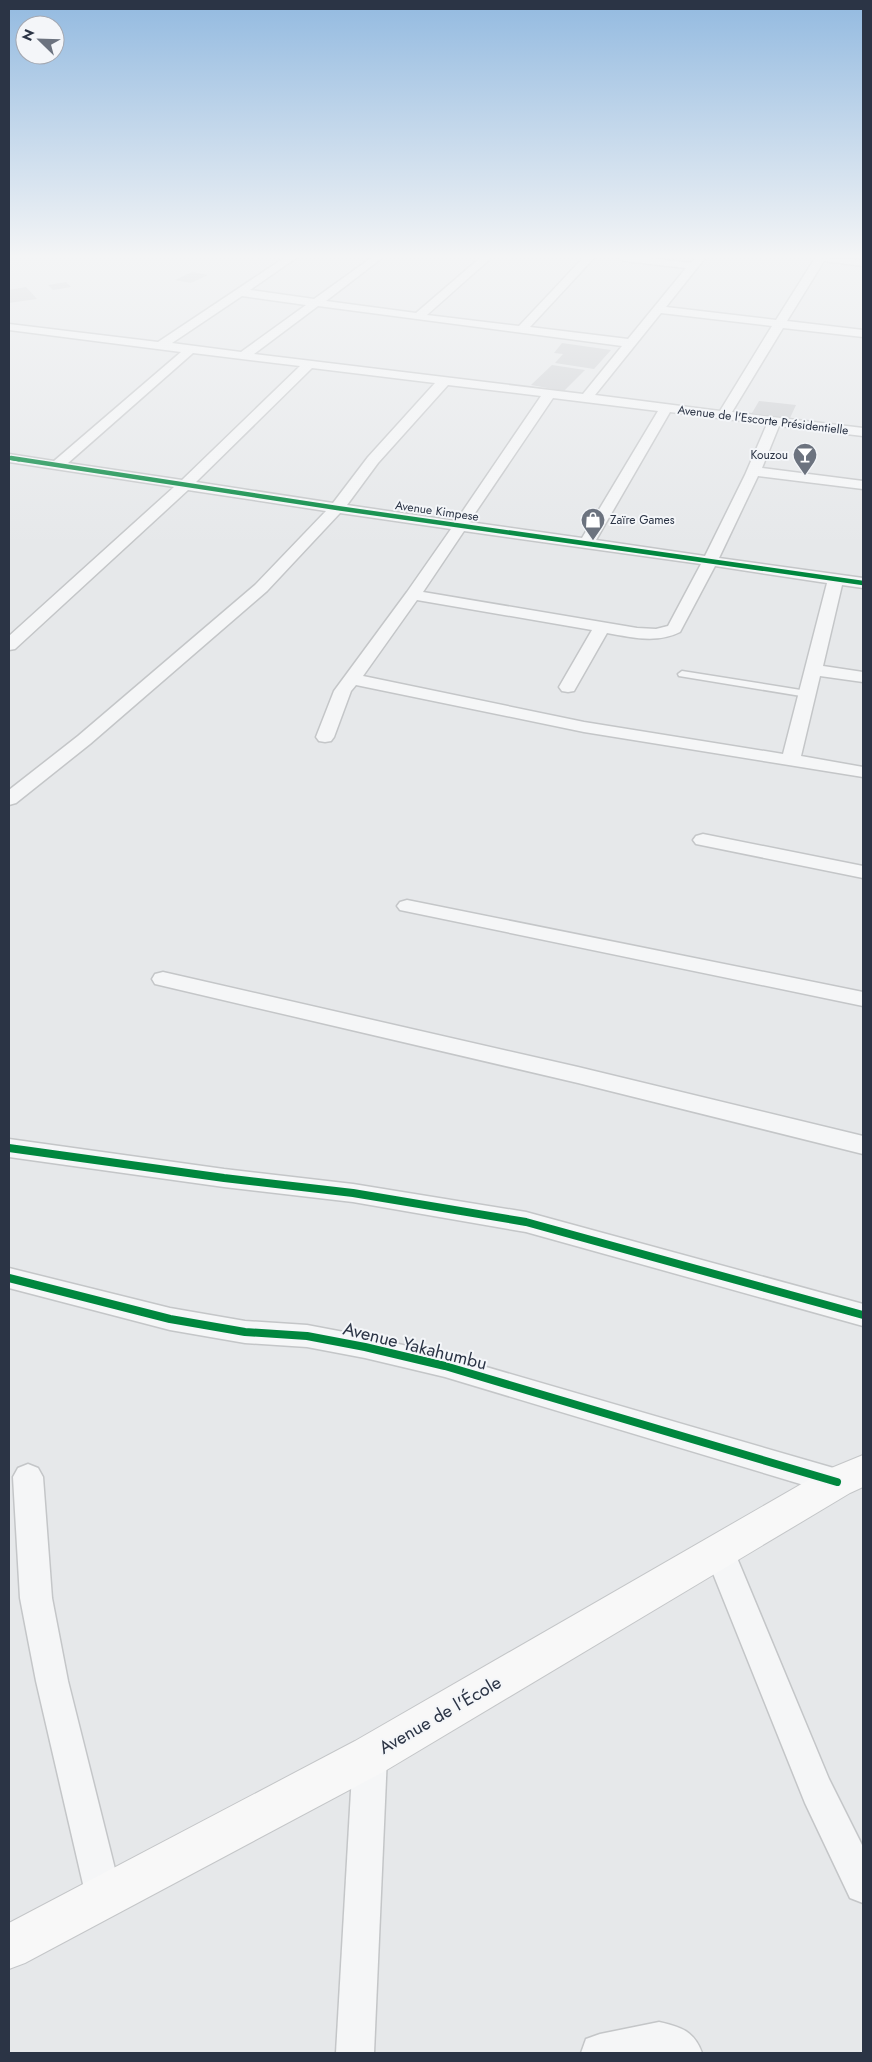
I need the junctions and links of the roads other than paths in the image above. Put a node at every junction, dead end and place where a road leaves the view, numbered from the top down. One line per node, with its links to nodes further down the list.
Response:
1 (185, 354): 16 (street)
2 (227, 354): 6 (street, Avenue de l'Escorte Présidentielle)
3 (245, 354): 6 (street)
4 (622, 354): 10 (street)
5 (760, 354): 12 (street)
6 (243, 356): 7 (street, Avenue de l'Escorte Présidentielle)
7 (308, 365): 8 (street, Avenue de l'Escorte Présidentielle); 19 (street)
8 (444, 381): 9 (street, Avenue de l'Escorte Présidentielle); 20 (street)
9 (549, 394): 10 (street, Avenue de l'Escorte Présidentielle); 21 (street)
10 (586, 398): 11 (street, Avenue de l'Escorte Présidentielle)
11 (665, 409): 12 (street, Avenue de l'Escorte Présidentielle); 22 (street)
12 (722, 416): 13 (street, Avenue de l'Escorte Présidentielle)
13 (774, 422): 14 (street, Avenue de l'Escorte Présidentielle); 17 (street)
14 (863, 432)
15 (9, 458): 16 (street, Avenue Kimpese)
16 (57, 465): 19 (street, Avenue Kimpese)
17 (755, 471): 18 (street); 23 (street)
18 (863, 485)
19 (184, 486): 20 (street, Avenue Kimpese); 28 (street)
20 (337, 508): 21 (street, Avenue Kimpese); 38 (street)
21 (460, 526): 22 (street, Avenue Kimpese); 26 (street)
22 (586, 543): 23 (street, Avenue Kimpese)
23 (711, 562): 24 (street, Avenue Kimpese); 27 (street)
24 (836, 579): 25 (street, Avenue Kimpese); 29 (street)
25 (863, 583)
26 (413, 594): 27 (street); 32 (street)
27 (602, 627): 33 (street)
28 (9, 645)
29 (814, 670): 31 (street); 34 (street)
30 (682, 674): 34 (lane)
31 (863, 677)
32 (352, 679): 35 (street); 36 (street)
33 (568, 687)
34 (808, 694): 36 (street)
35 (325, 737)
36 (791, 760): 37 (street)
37 (863, 772)
38 (9, 799)
39 (703, 840): 40 (street)
40 (863, 872)
41 (407, 906): 43 (street)
42 (163, 980): 44 (street)
43 (863, 999)
44 (863, 1145)
45 (9, 1148): 47 (street)
46 (9, 1278): 48 (street, Avenue Yakahumbu)
47 (863, 1316)
48 (850, 1476): 50 (main road, Avenue de l'École)
49 (28, 1477): 53 (street)
50 (719, 1551): 51 (main road, Avenue de l'École); 52 (street)
51 (370, 1756): 53 (main road, Avenue de l'École); 55 (street)
52 (863, 1885)
53 (104, 1896): 54 (main road, Avenue de l'École)
54 (9, 1947)
55 (355, 2053)
56 (600, 2053): 57 (street)
57 (683, 2053)

